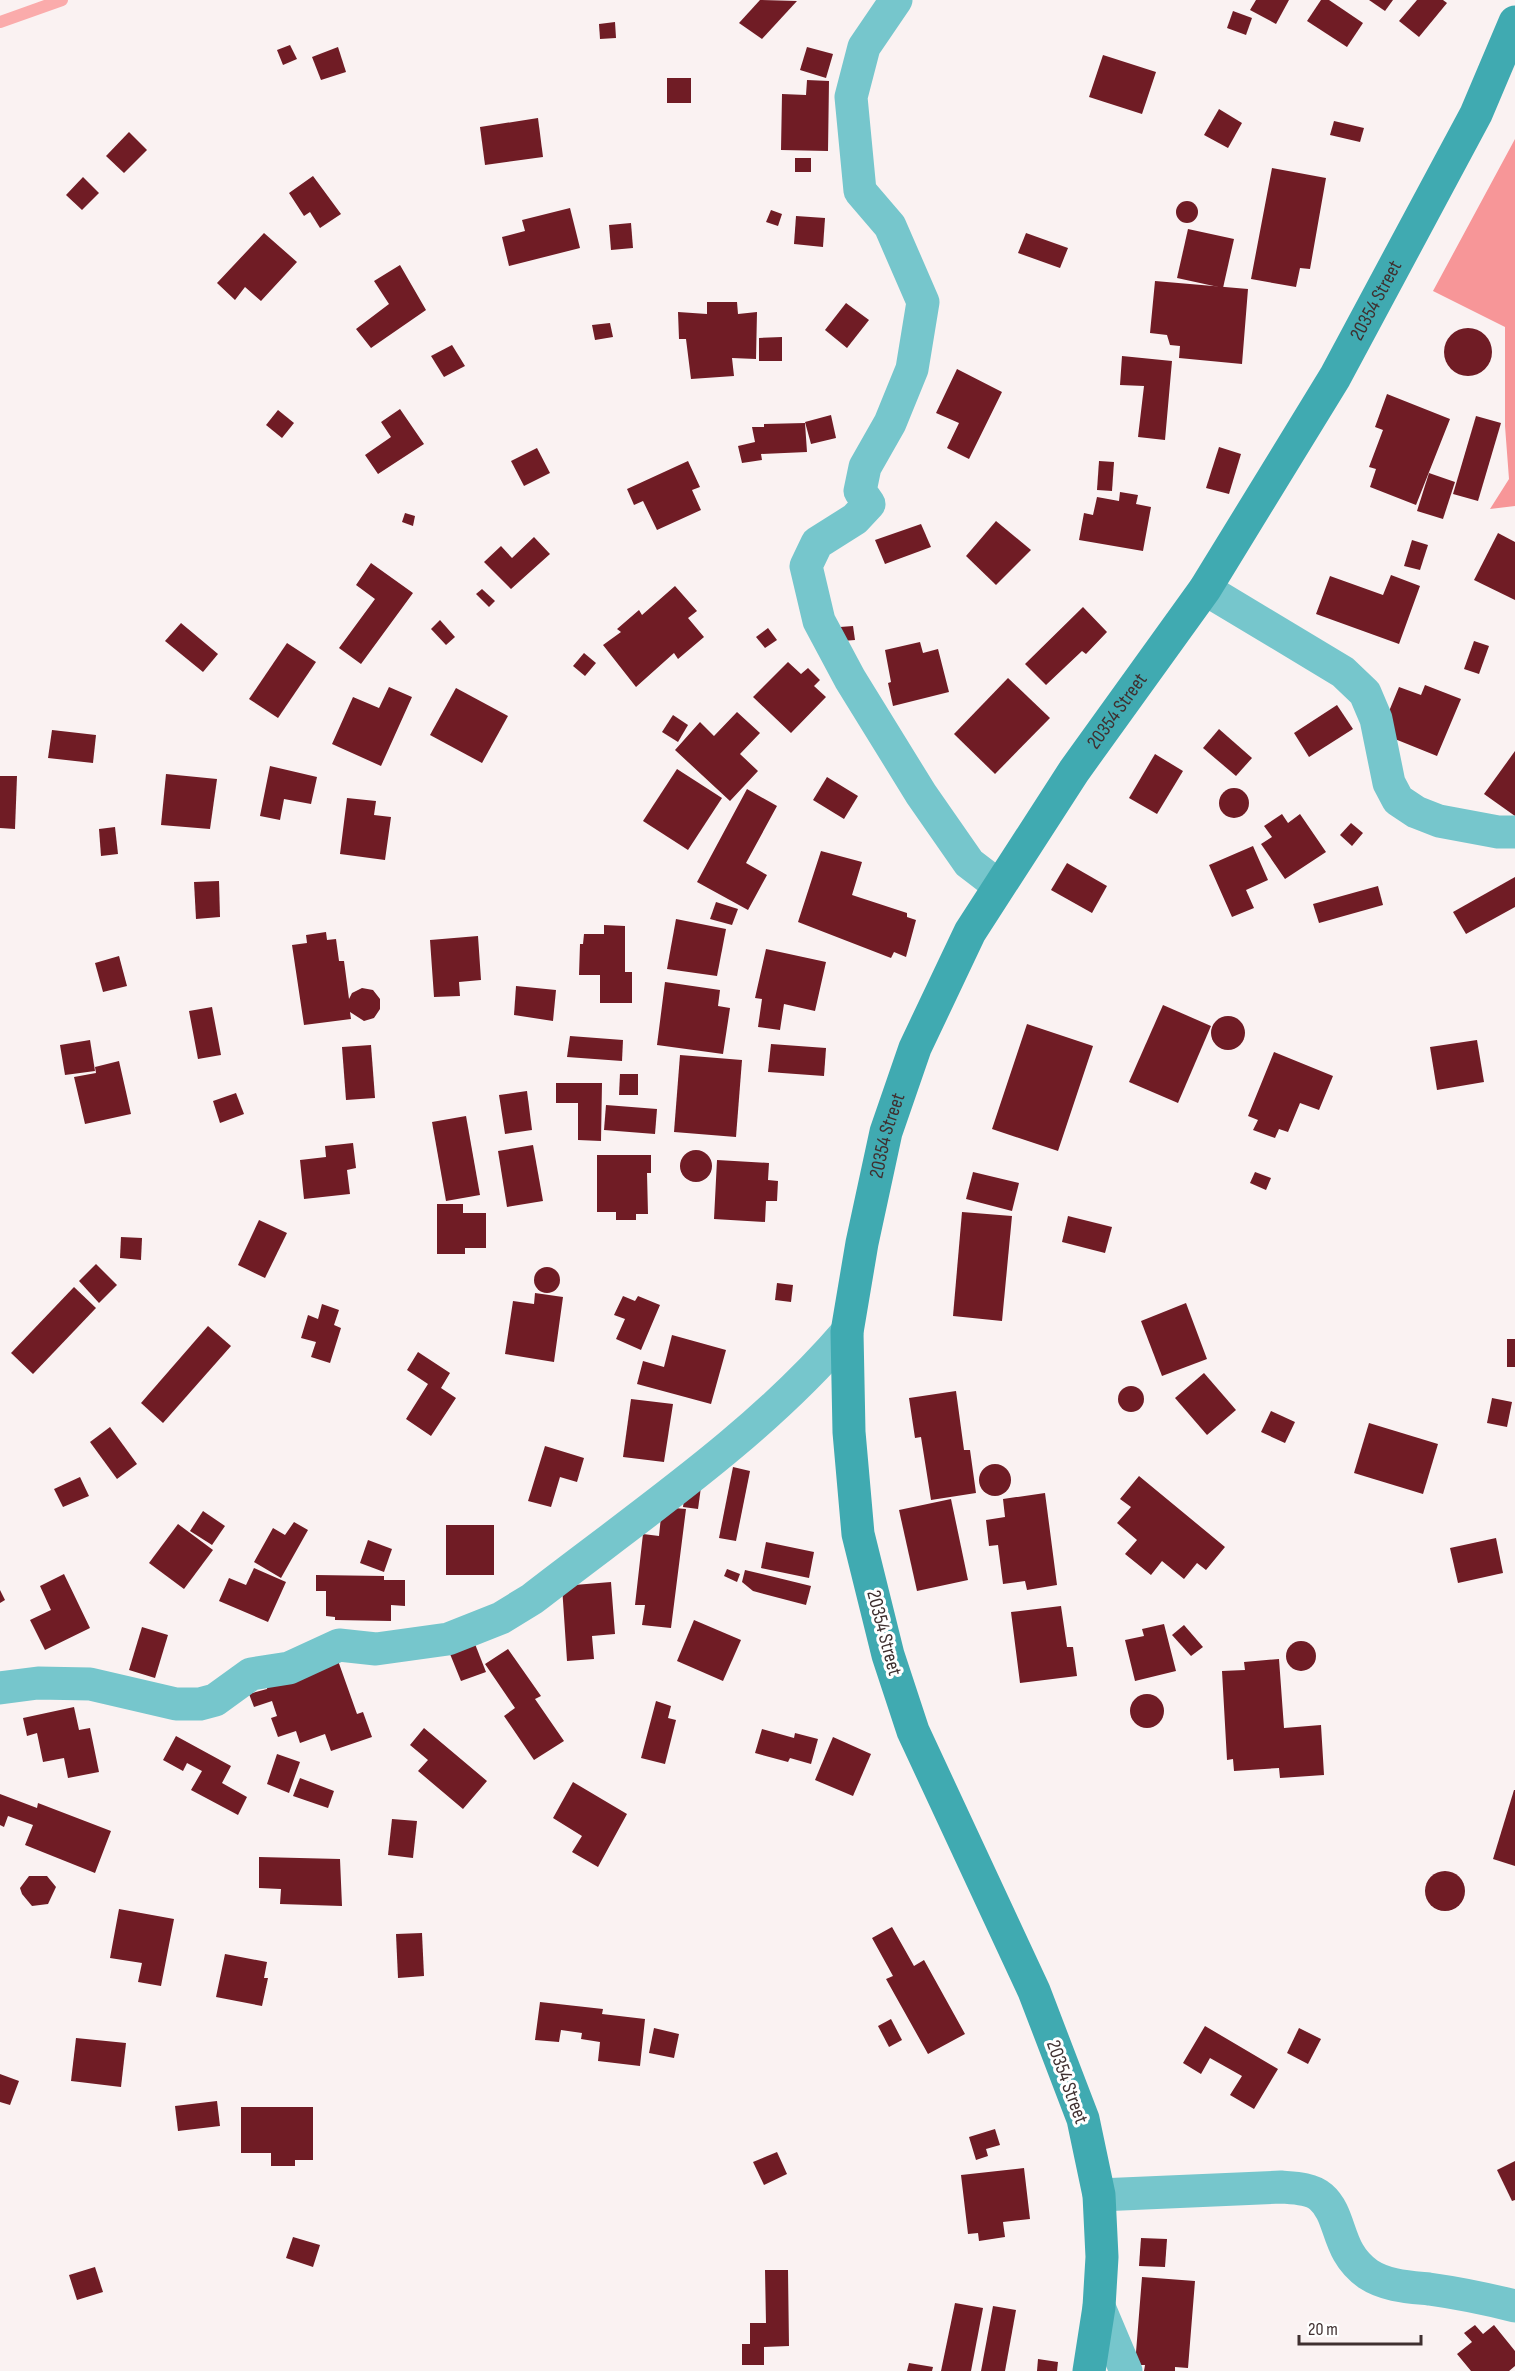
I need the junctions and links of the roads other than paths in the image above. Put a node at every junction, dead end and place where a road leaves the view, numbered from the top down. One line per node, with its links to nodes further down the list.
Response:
1 (896, 0): 5 (street)
2 (1515, 22): 3 (street, 20354 Street)
3 (1205, 588): 4 (street); 5 (street, 20354 Street)
4 (1515, 832)
5 (999, 886): 6 (street, 20354 Street)
6 (848, 1332): 7 (street); 8 (street, 20354 Street)
7 (0, 1688)
8 (1099, 2195): 9 (street); 10 (street, 20354 Street)
9 (1515, 2306)
10 (1099, 2307): 11 (street, 20354 Street); 12 (street)
11 (1089, 2371)
12 (1126, 2371)

